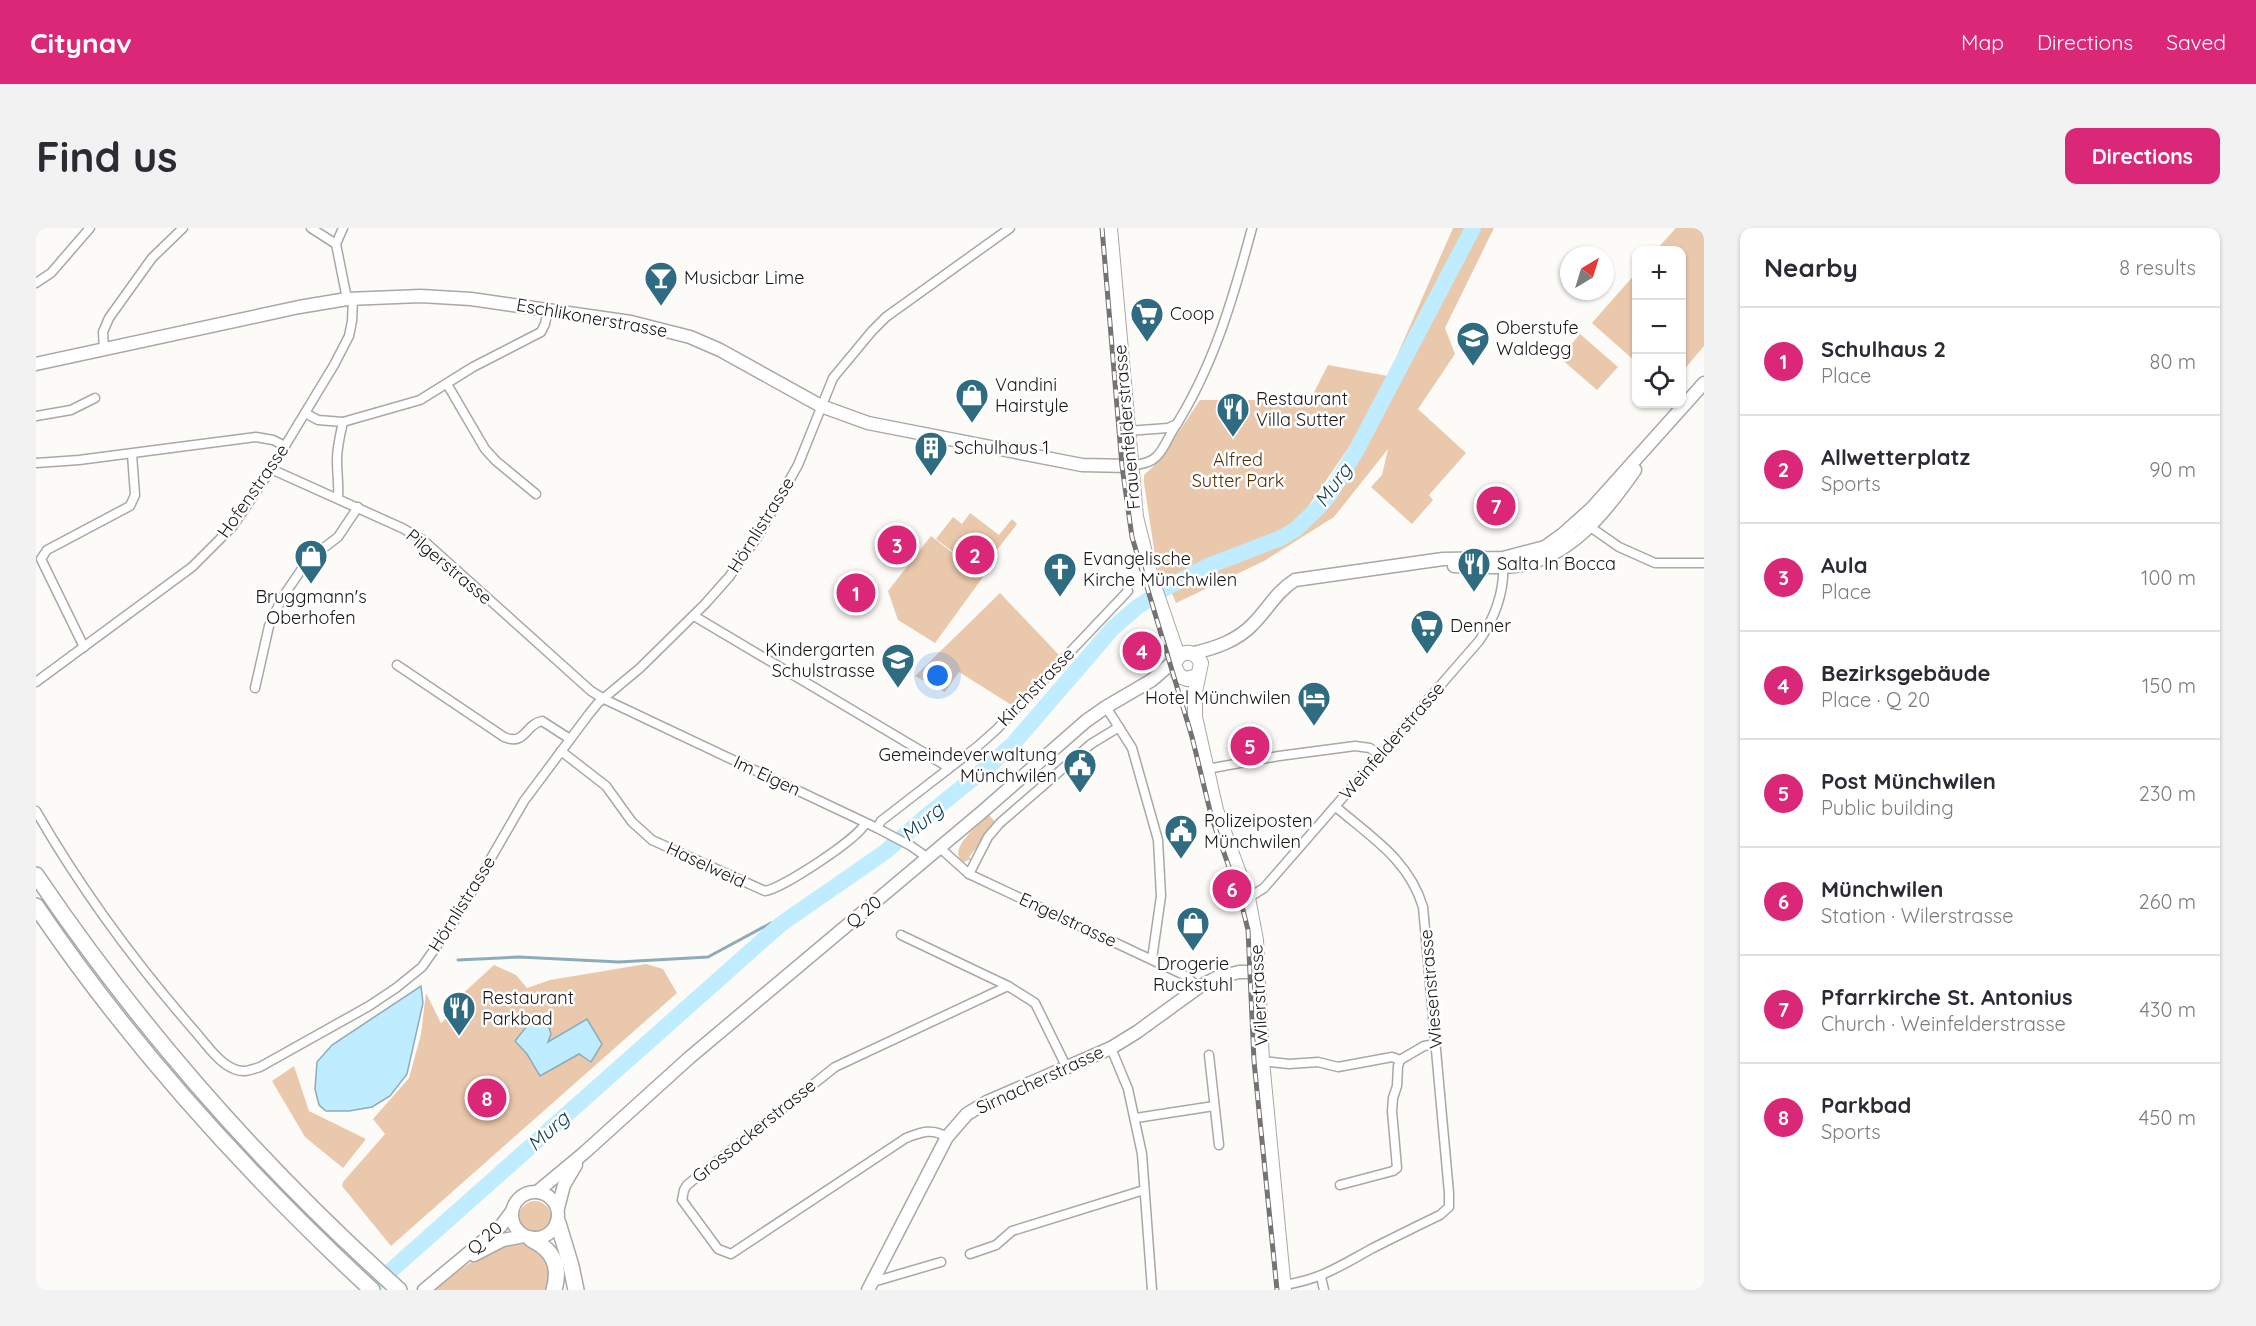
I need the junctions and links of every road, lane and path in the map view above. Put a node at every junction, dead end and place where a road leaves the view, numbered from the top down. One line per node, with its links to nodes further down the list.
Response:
1 (90, 228): 9 (street)
2 (183, 228): 12 (street)
3 (311, 228): 8 (street)
4 (344, 228): 8 (street)
5 (1010, 228): 17 (street, Hörnlistrasse)
6 (1110, 228): 22 (main road, Frauenfelderstrasse)
7 (1252, 228): 21 (street)
8 (336, 244): 10 (street, Hofenstrasse)
9 (36, 283)
10 (350, 299): 11 (main road, Eschlikonerstrasse); 12 (main road, Eschlikonerstrasse); 18 (street, Hofenstrasse)
11 (548, 309): 15 (street); 17 (main road, Eschlikonerstrasse)
12 (104, 350): 13 (main road, Eschlikonerstrasse)
13 (36, 364)
14 (1704, 383): 31 (main road)
15 (447, 384): 20 (street); 28 (street)
16 (95, 398): 19 (street)
17 (821, 406): 26 (main road, Eschlikonerstrasse); 35 (street, Hörnlistrasse)
18 (305, 413): 20 (street); 23 (street, Hofenstrasse)
19 (36, 416)
20 (343, 422): 29 (street)
21 (1177, 424): 22 (street); 26 (street)
22 (1127, 431): 26 (main road, Frauenfelderstrasse)
23 (285, 447): 24 (street); 27 (street, Hofenstrasse)
24 (132, 454): 25 (street); 37 (street)
25 (36, 463)
26 (1130, 466): 38 (main road, Frauenfelderstrasse)
27 (271, 469): 29 (street, Pilgerstrasse); 37 (street, Hofenstrasse)
28 (536, 494)
29 (338, 498): 30 (street, Pilgerstrasse)
30 (358, 507): 43 (street); 44 (street, Pilgerstrasse)
31 (1585, 523): 32 (main road); 33 (street)
32 (1504, 562): 36 (main road); 49 (street, Weinfelderstrasse)
33 (1704, 563)
34 (1126, 581): 51 (street, Kirchstrasse)
35 (694, 616): 44 (street, Hörnlistrasse); 51 (street)
36 (1219, 646): 38 (main road); 40 (main road)
37 (84, 647): 42 (street, Hofenstrasse)
38 (1184, 655): 40 (main road); 40 (main road, Frauenfelderstrasse); 41 (main road, Q 20)
39 (397, 665): 47 (street)
40 (1190, 674): 41 (main road, Q 20); 50 (main road, Wilerstrasse)
41 (1152, 680): 45 (main road, Q 20)
42 (36, 682)
43 (255, 688)
44 (604, 699): 47 (street, Hörnlistrasse); 54 (street, Im Eigen)
45 (1106, 707): 46 (street); 56 (main road, Q 20)
46 (1119, 727): 58 (street); 63 (street)
47 (570, 739): 48 (street, Hörnlistrasse)
48 (561, 751): 53 (street, Hörnlistrasse); 54 (street, Haselweid)
49 (1379, 755): 50 (street); 52 (street, Weinfelderstrasse)
50 (1207, 769): 60 (main road, Wilerstrasse)
51 (948, 770): 55 (street, Kirchstrasse)
52 (1335, 807): 60 (street, Weinfelderstrasse); 67 (street, Wiesenstrasse)
53 (36, 811)
54 (866, 824): 55 (street, Im Eigen)
55 (877, 828): 57 (street, Im Eigen)
56 (940, 848): 57 (main road, Q 20); 58 (street, Engelstrasse)
57 (928, 858): 77 (main road, Q 20)
58 (969, 874): 63 (street, Engelstrasse)
59 (36, 875): 86 (highway)
60 (1248, 898): 64 (main road, Wilerstrasse)
61 (36, 906): 91 (highway)
62 (901, 935): 65 (street)
63 (1152, 959): 66 (street, Engelstrasse)
64 (1258, 972): 66 (main road, Sirnacherstrasse); 71 (main road, Wilerstrasse)
65 (1008, 986): 72 (street); 75 (street, Grossackerstrasse)
66 (1199, 987): 68 (main road, Sirnacherstrasse)
67 (1436, 1044): 70 (street); 88 (street, Wiesenstrasse)
68 (1111, 1048): 72 (main road, Sirnacherstrasse); 74 (street)
69 (1209, 1055): 73 (street)
70 (1401, 1060): 71 (street); 78 (street)
71 (1262, 1061): 90 (main road, Wilerstrasse)
72 (1066, 1066): 75 (main road, Sirnacherstrasse)
73 (1214, 1106): 74 (street); 76 (street)
74 (1136, 1118): 79 (street)
75 (947, 1137): 89 (main road, Sirnacherstrasse)
76 (1219, 1145)
77 (584, 1153): 80 (main road, Q 20); 82 (main road, Q 20)
78 (1340, 1185)
79 (1144, 1190): 84 (street); 97 (street)
80 (537, 1192): 81 (main road, Q 20); 82 (main road)
81 (512, 1211): 83 (main road, Q 20); 87 (main road, Q 20)
82 (558, 1215): 83 (main road, Q 20); 96 (highway)
83 (527, 1237): 87 (main road, Q 20); 95 (highway)
84 (970, 1254)
85 (941, 1262): 89 (street)
86 (370, 1264): 92 (highway); 93 (highway)
87 (457, 1264): 94 (main road, Q 20)
88 (1321, 1276): 90 (street); 98 (street)
89 (871, 1286)
90 (1284, 1288)
91 (372, 1290)
92 (399, 1290)
93 (404, 1290)
94 (424, 1290)
95 (554, 1290)
96 (576, 1290)
97 (1152, 1290)
98 (1324, 1290)

